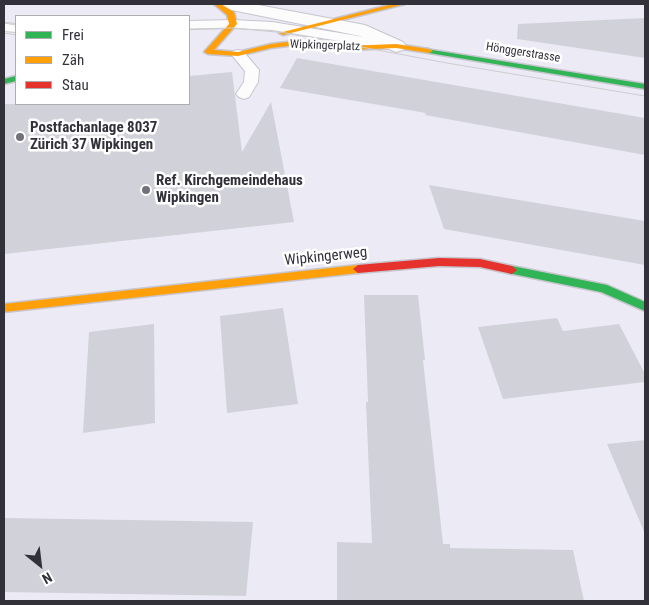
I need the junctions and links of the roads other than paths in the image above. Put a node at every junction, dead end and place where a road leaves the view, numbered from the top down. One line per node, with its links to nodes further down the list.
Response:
1 (4, 4): 2 (street)
2 (10, 4)
3 (217, 4): 8 (street)
4 (227, 4): 7 (street, Wipkingerplatz)
5 (399, 4): 6 (street, Wipkingerplatz); 7 (street, Wipkingerplatz)
6 (409, 4)
7 (325, 23): 10 (street, Wipkingerplatz); 11 (street, Wipkingerplatz)
8 (233, 24): 9 (lane); 10 (lane); 12 (street)
9 (190, 25)
10 (298, 29): 11 (lane); 12 (street, Wipkingerplatz)
11 (396, 46): 13 (street, Wipkingerplatz); 15 (street, Hönggerstrasse)
12 (208, 52): 13 (street, Wipkingerplatz); 14 (street, Wipkingerplatz)
13 (238, 54): 16 (lane)
14 (193, 55)
15 (645, 87)
16 (244, 94)
17 (4, 308): 18 (street, Wipkingerweg)
18 (645, 308)

